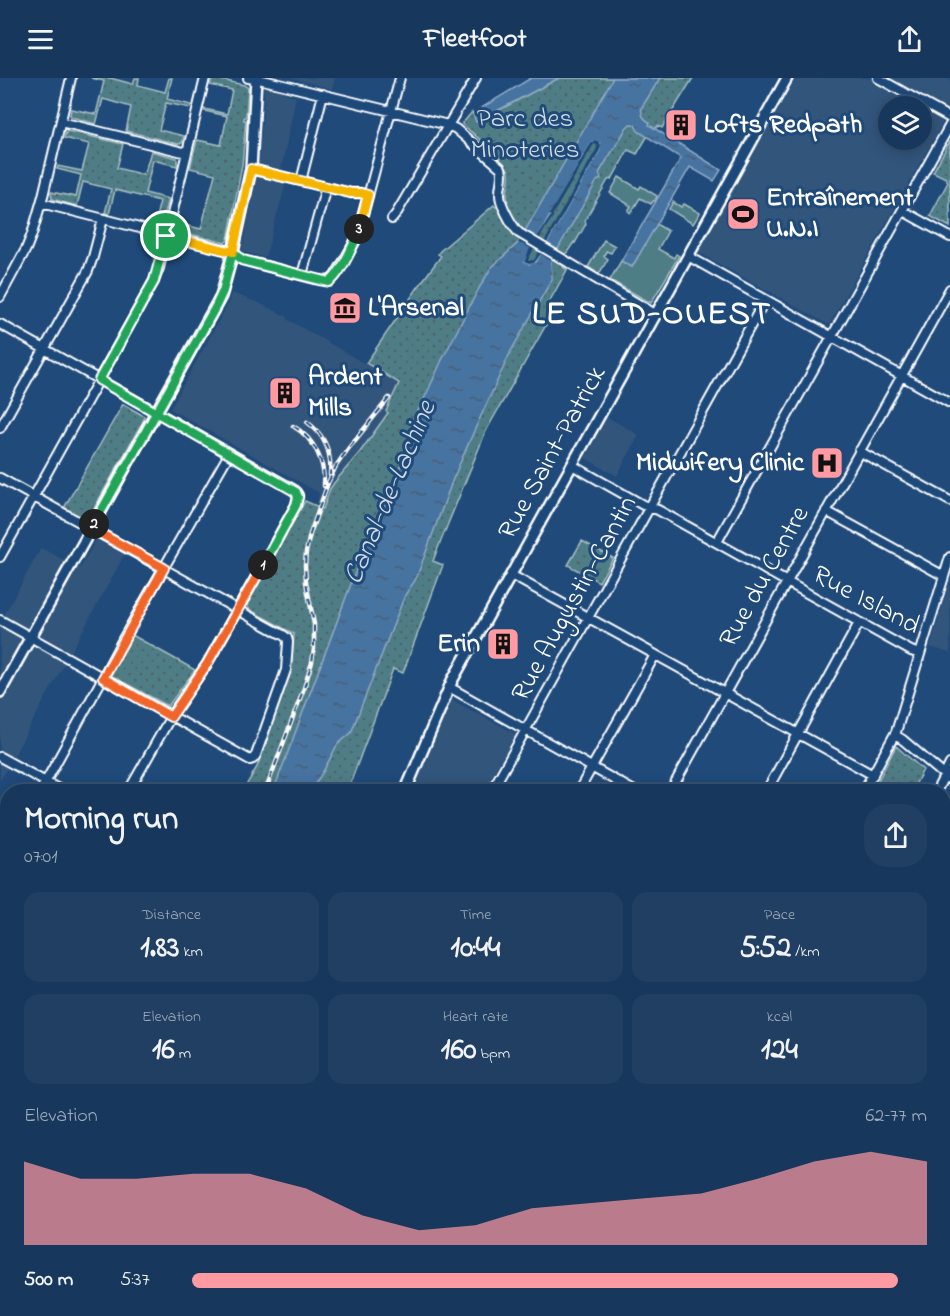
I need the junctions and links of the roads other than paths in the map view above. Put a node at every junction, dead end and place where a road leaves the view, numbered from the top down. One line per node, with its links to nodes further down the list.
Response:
1 (71, 78): 11 (street)
2 (205, 78): 14 (street)
3 (253, 78): 8 (street); 15 (main road)
4 (400, 78): 9 (street)
5 (476, 78): 12 (street)
6 (787, 78): 26 (main road, Rue Saint-Patrick)
7 (878, 78): 10 (street)
8 (323, 94): 9 (street); 16 (street)
9 (391, 111): 12 (street); 18 (street)
10 (950, 118)
11 (61, 122): 14 (street); 19 (street)
12 (448, 125): 22 (street); 31 (street)
13 (950, 125): 20 (street)
14 (187, 153): 23 (street)
15 (251, 169): 16 (street); 25 (main road)
16 (301, 181): 17 (street)
17 (326, 187): 18 (street); 27 (street)
18 (368, 195): 27 (street)
19 (41, 203): 21 (street); 29 (street)
20 (903, 211): 24 (street); 33 (street)
21 (103, 219): 23 (street); 34 (street)
22 (392, 219)
23 (166, 236): 25 (street); 36 (street)
24 (950, 237)
25 (233, 252): 27 (street); 38 (main road)
26 (688, 256): 30 (street); 31 (main road, Rue Saint-Patrick)
27 (302, 275)
28 (950, 289): 35 (street, Rue du Centre)
29 (0, 297)
30 (765, 300): 33 (street); 46 (street, Rue Augustin-Cantin)
31 (656, 314): 42 (main road, Rue Saint-Patrick)
32 (0, 324): 34 (street)
33 (831, 337): 35 (street); 49 (street)
34 (44, 349): 36 (street); 39 (street)
35 (901, 376): 37 (street); 40 (street, Rue du Centre)
36 (99, 380): 38 (street); 44 (street)
37 (950, 403)
38 (156, 413): 41 (street); 48 (main road)
39 (0, 428)
40 (860, 451): 45 (street); 47 (street, Rue du Centre)
41 (229, 453): 52 (street); 56 (street)
42 (572, 465): 46 (street, Rue Island); 53 (main road, Rue Saint-Patrick)
43 (0, 478): 44 (street)
44 (34, 497): 48 (street); 50 (street)
45 (950, 501)
46 (650, 507): 49 (street, Rue Island); 57 (street, Rue Augustin-Cantin)
47 (826, 511): 54 (street); 55 (street, Rue du Centre)
48 (92, 529): 52 (street); 60 (main road)
49 (717, 542): 55 (street, Rue Island)
50 (0, 557)
51 (950, 557): 54 (street)
52 (164, 568): 56 (street); 63 (street)
53 (511, 575): 57 (street); 64 (main road, Rue Saint-Patrick)
54 (944, 576): 61 (street)
55 (787, 582): 59 (street, Rue Island); 66 (street, Rue du Centre)
56 (237, 609): 67 (street); 67 (street)
57 (588, 618): 62 (street); 68 (street, Rue Augustin-Cantin)
58 (0, 620): 60 (street)
59 (859, 623): 61 (street, Rue Island); 69 (street)
60 (31, 637): 63 (street); 65 (main road)
61 (920, 654): 70 (street)
62 (655, 655): 66 (street); 73 (street)
63 (103, 678): 67 (street); 76 (street)
64 (449, 687): 68 (street); 79 (main road, Rue Saint-Patrick)
65 (0, 692)
66 (724, 694): 69 (street); 83 (street, Rue du Centre)
67 (171, 717): 78 (street)
68 (526, 730): 73 (street); 80 (street, Rue Augustin-Cantin)
69 (797, 734): 74 (street); 84 (street)
70 (895, 735): 74 (street); 75 (street)
71 (0, 757): 76 (street)
72 (950, 764): 75 (street)
73 (592, 767): 81 (street); 82 (street)
74 (873, 775): 85 (street)
75 (948, 777)
76 (46, 782): 77 (street)
77 (50, 784)
78 (133, 784)
79 (408, 784)
80 (496, 784)
81 (582, 784)
82 (622, 784)
83 (674, 784)
84 (770, 784)
85 (868, 784)

